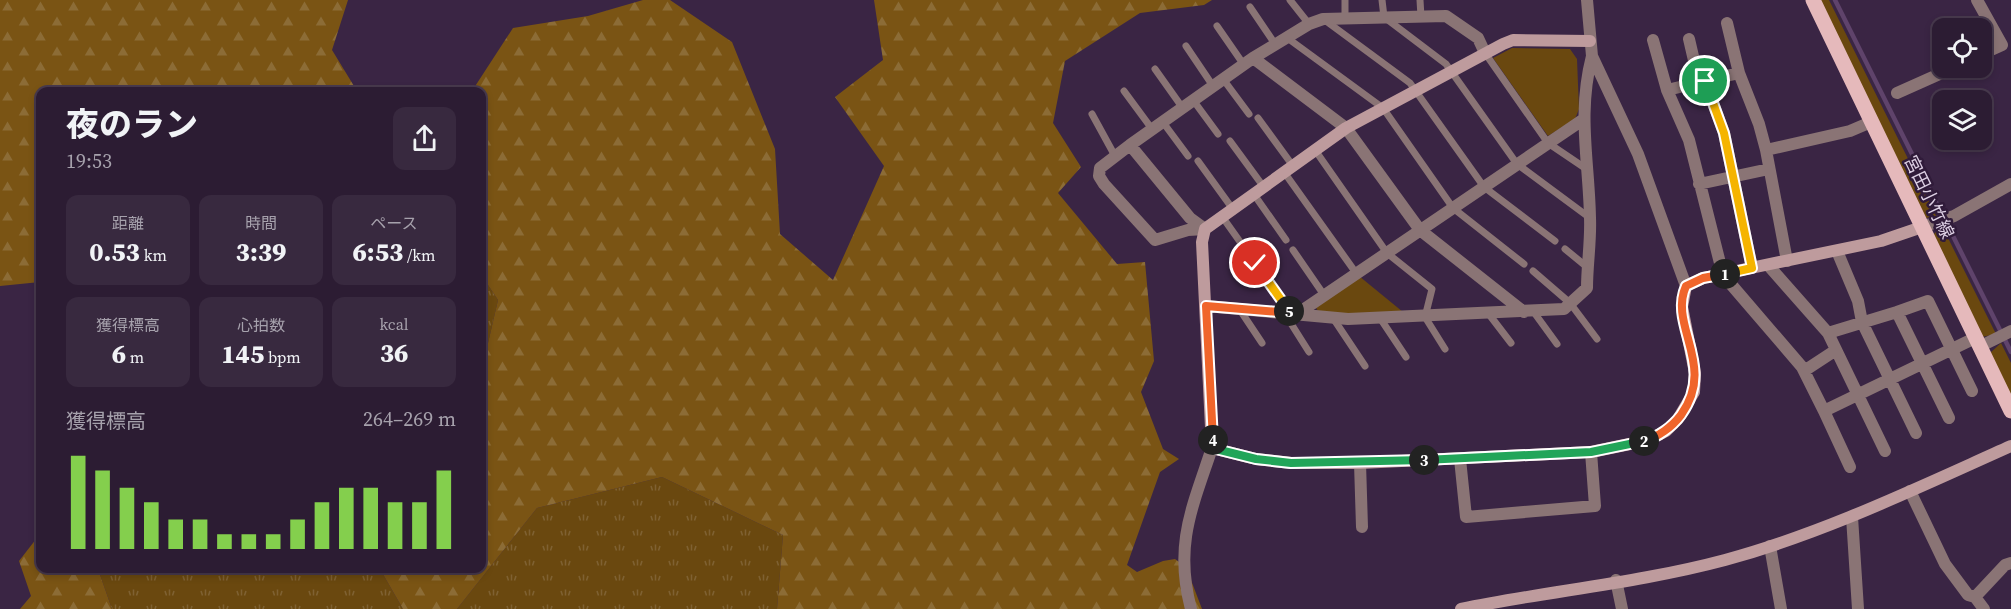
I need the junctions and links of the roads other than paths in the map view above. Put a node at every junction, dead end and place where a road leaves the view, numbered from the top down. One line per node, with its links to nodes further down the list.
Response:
1 (1290, 0): 15 (lane)
2 (1345, 0): 11 (lane)
3 (1382, 0): 10 (lane)
4 (1420, 0): 9 (lane)
5 (1587, 0): 21 (street)
6 (1813, 0): 43 (main road, 宮田小竹線)
7 (1977, 0): 12 (street)
8 (1250, 7): 20 (lane)
9 (1421, 16): 10 (street); 24 (street)
10 (1384, 17): 11 (street); 28 (lane)
11 (1345, 18): 13 (street)
12 (1987, 18)
13 (1323, 19): 15 (street); 33 (lane)
14 (1727, 23): 29 (street)
15 (1309, 24): 20 (street)
16 (1216, 26): 26 (lane)
17 (1992, 27): 23 (street)
18 (1689, 39): 32 (street)
19 (1653, 40): 34 (street)
20 (1281, 41): 26 (street); 38 (lane)
21 (1590, 41): 24 (street); 25 (street)
22 (1186, 46): 31 (lane)
23 (1992, 50)
24 (1485, 53): 28 (street); 48 (lane)
25 (1592, 56): 42 (street); 86 (street)
26 (1248, 62): 31 (street); 45 (street)
27 (1155, 69): 37 (lane)
28 (1450, 72): 33 (street); 55 (lane)
29 (1739, 73): 32 (street); 51 (street)
30 (1932, 78): 36 (street)
31 (1218, 82): 37 (street); 40 (lane)
32 (1702, 82): 34 (street); 59 (street)
33 (1416, 90): 38 (street); 62 (lane)
34 (1667, 90): 60 (street)
35 (1124, 91): 44 (lane)
36 (1898, 93)
37 (1188, 104): 44 (street); 46 (lane)
38 (1383, 108): 45 (street); 64 (lane)
39 (1092, 114): 52 (lane)
40 (1249, 114)
41 (1258, 118): 57 (lane)
42 (1584, 119): 48 (street); 56 (street)
43 (1871, 123): 51 (street); 67 (main road, 宮田小竹線)
44 (1157, 125): 49 (street); 53 (lane)
45 (1346, 128): 50 (street); 69 (street)
46 (1218, 134)
47 (1230, 141): 63 (lane)
48 (1548, 143): 55 (street); 56 (lane)
49 (1130, 145): 52 (street); 68 (street)
50 (1315, 150): 57 (street); 76 (lane)
51 (1766, 150): 58 (street)
52 (1115, 156): 68 (street)
53 (1188, 156)
54 (1198, 161): 65 (lane)
55 (1517, 164): 62 (street); 66 (lane)
56 (1585, 168): 66 (street)
57 (1288, 169): 63 (street); 84 (lane)
58 (1769, 169): 59 (street); 77 (street)
59 (1734, 177): 60 (street); 82 (street)
60 (1700, 184): 85 (street)
61 (2011, 184): 67 (street)
62 (1484, 187): 64 (street); 71 (lane)
63 (1258, 190): 65 (street); 70 (lane)
64 (1453, 208): 69 (street); 79 (lane)
65 (1227, 211): 68 (street); 75 (lane)
66 (1590, 218): 81 (street)
67 (1922, 227): 74 (street); 104 (main road, 宮田小竹線)
68 (1205, 229): 89 (street)
69 (1420, 230): 76 (street); 91 (street)
70 (1286, 240)
71 (1555, 241)
72 (1565, 249): 81 (lane)
73 (1293, 250): 87 (lane)
74 (1837, 251): 77 (street); 98 (street)
75 (1248, 253)
76 (1387, 253): 84 (street); 95 (lane)
77 (1787, 261): 80 (street)
78 (1255, 263): 93 (lane)
79 (1524, 264)
80 (1768, 265): 82 (street); 100 (street)
81 (1587, 267): 88 (street)
82 (1752, 268): 85 (street)
83 (1533, 271): 88 (lane)
84 (1356, 273): 87 (street)
85 (1723, 275): 86 (street); 113 (street)
86 (1686, 286): 123 (street)
87 (1324, 295): 93 (street)
88 (1570, 303): 91 (street); 101 (lane)
89 (1206, 306): 90 (street); 122 (street)
90 (1239, 308): 93 (street); 102 (lane)
91 (1528, 311): 94 (street); 105 (lane)
92 (1898, 312): 98 (street); 107 (street); 111 (street)
93 (1290, 313): 96 (street); 109 (lane)
94 (1488, 313): 95 (street); 103 (lane)
95 (1425, 317): 97 (street); 106 (lane)
96 (1334, 318): 97 (street); 112 (lane)
97 (1380, 318): 110 (lane)
98 (1862, 322): 100 (street); 114 (street)
99 (2011, 331): 104 (street)
100 (1828, 333): 108 (street)
101 (1597, 339)
102 (1262, 343)
103 (1511, 343)
104 (1977, 343): 107 (street); 118 (main road, 宮田小竹線)
105 (1557, 344)
106 (1445, 349)
107 (1952, 349): 111 (street); 115 (street)
108 (1836, 350): 113 (street); 116 (street)
109 (1309, 352)
110 (1406, 357)
111 (1922, 363): 114 (street); 119 (street)
112 (1365, 366)
113 (1804, 371): 117 (street)
114 (1890, 379): 116 (street); 120 (street)
115 (1972, 391)
116 (1858, 395): 117 (street); 124 (street)
117 (1824, 411): 127 (street)
118 (2011, 411)
119 (1949, 418)
120 (1916, 433)
121 (2011, 446): 128 (street)
122 (1212, 448): 126 (street); 135 (street)
123 (1591, 452): 125 (street); 125 (street)
124 (1885, 452)
125 (1460, 459): 126 (street)
126 (1360, 463): 130 (street)
127 (1850, 467)
128 (1910, 491): 129 (street); 134 (street)
129 (1852, 517): 131 (street); 139 (street)
130 (1362, 527)
131 (1770, 546): 133 (street); 138 (street)
132 (2011, 563): 134 (street)
133 (1616, 580): 136 (street); 137 (street)
134 (1975, 597): 140 (street)
135 (1191, 609)
136 (1461, 609)
137 (1622, 609)
138 (1781, 609)
139 (1858, 609)
140 (1984, 609)

